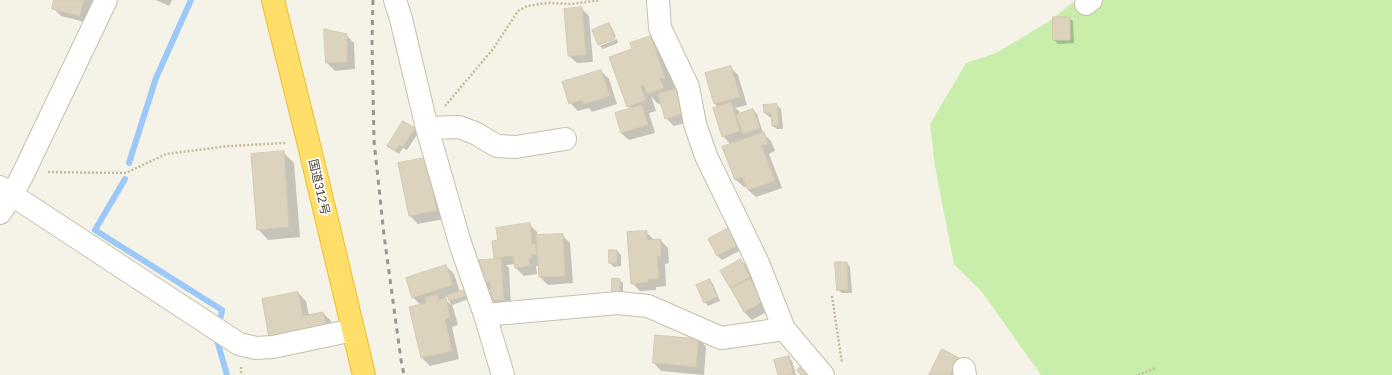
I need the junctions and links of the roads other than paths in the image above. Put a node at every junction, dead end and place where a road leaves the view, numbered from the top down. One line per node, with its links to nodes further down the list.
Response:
1 (106, 0): 7 (street)
2 (273, 0): 11 (highway, 国道312号)
3 (395, 0): 5 (street)
4 (658, 0): 10 (street)
5 (427, 128): 6 (street); 9 (street)
6 (565, 139)
7 (6, 191): 8 (street); 11 (street)
8 (0, 213)
9 (485, 315): 10 (street); 13 (street)
10 (784, 329): 14 (street)
11 (353, 330): 12 (highway, 国道312号)
12 (364, 375)
13 (503, 375)
14 (823, 375)

